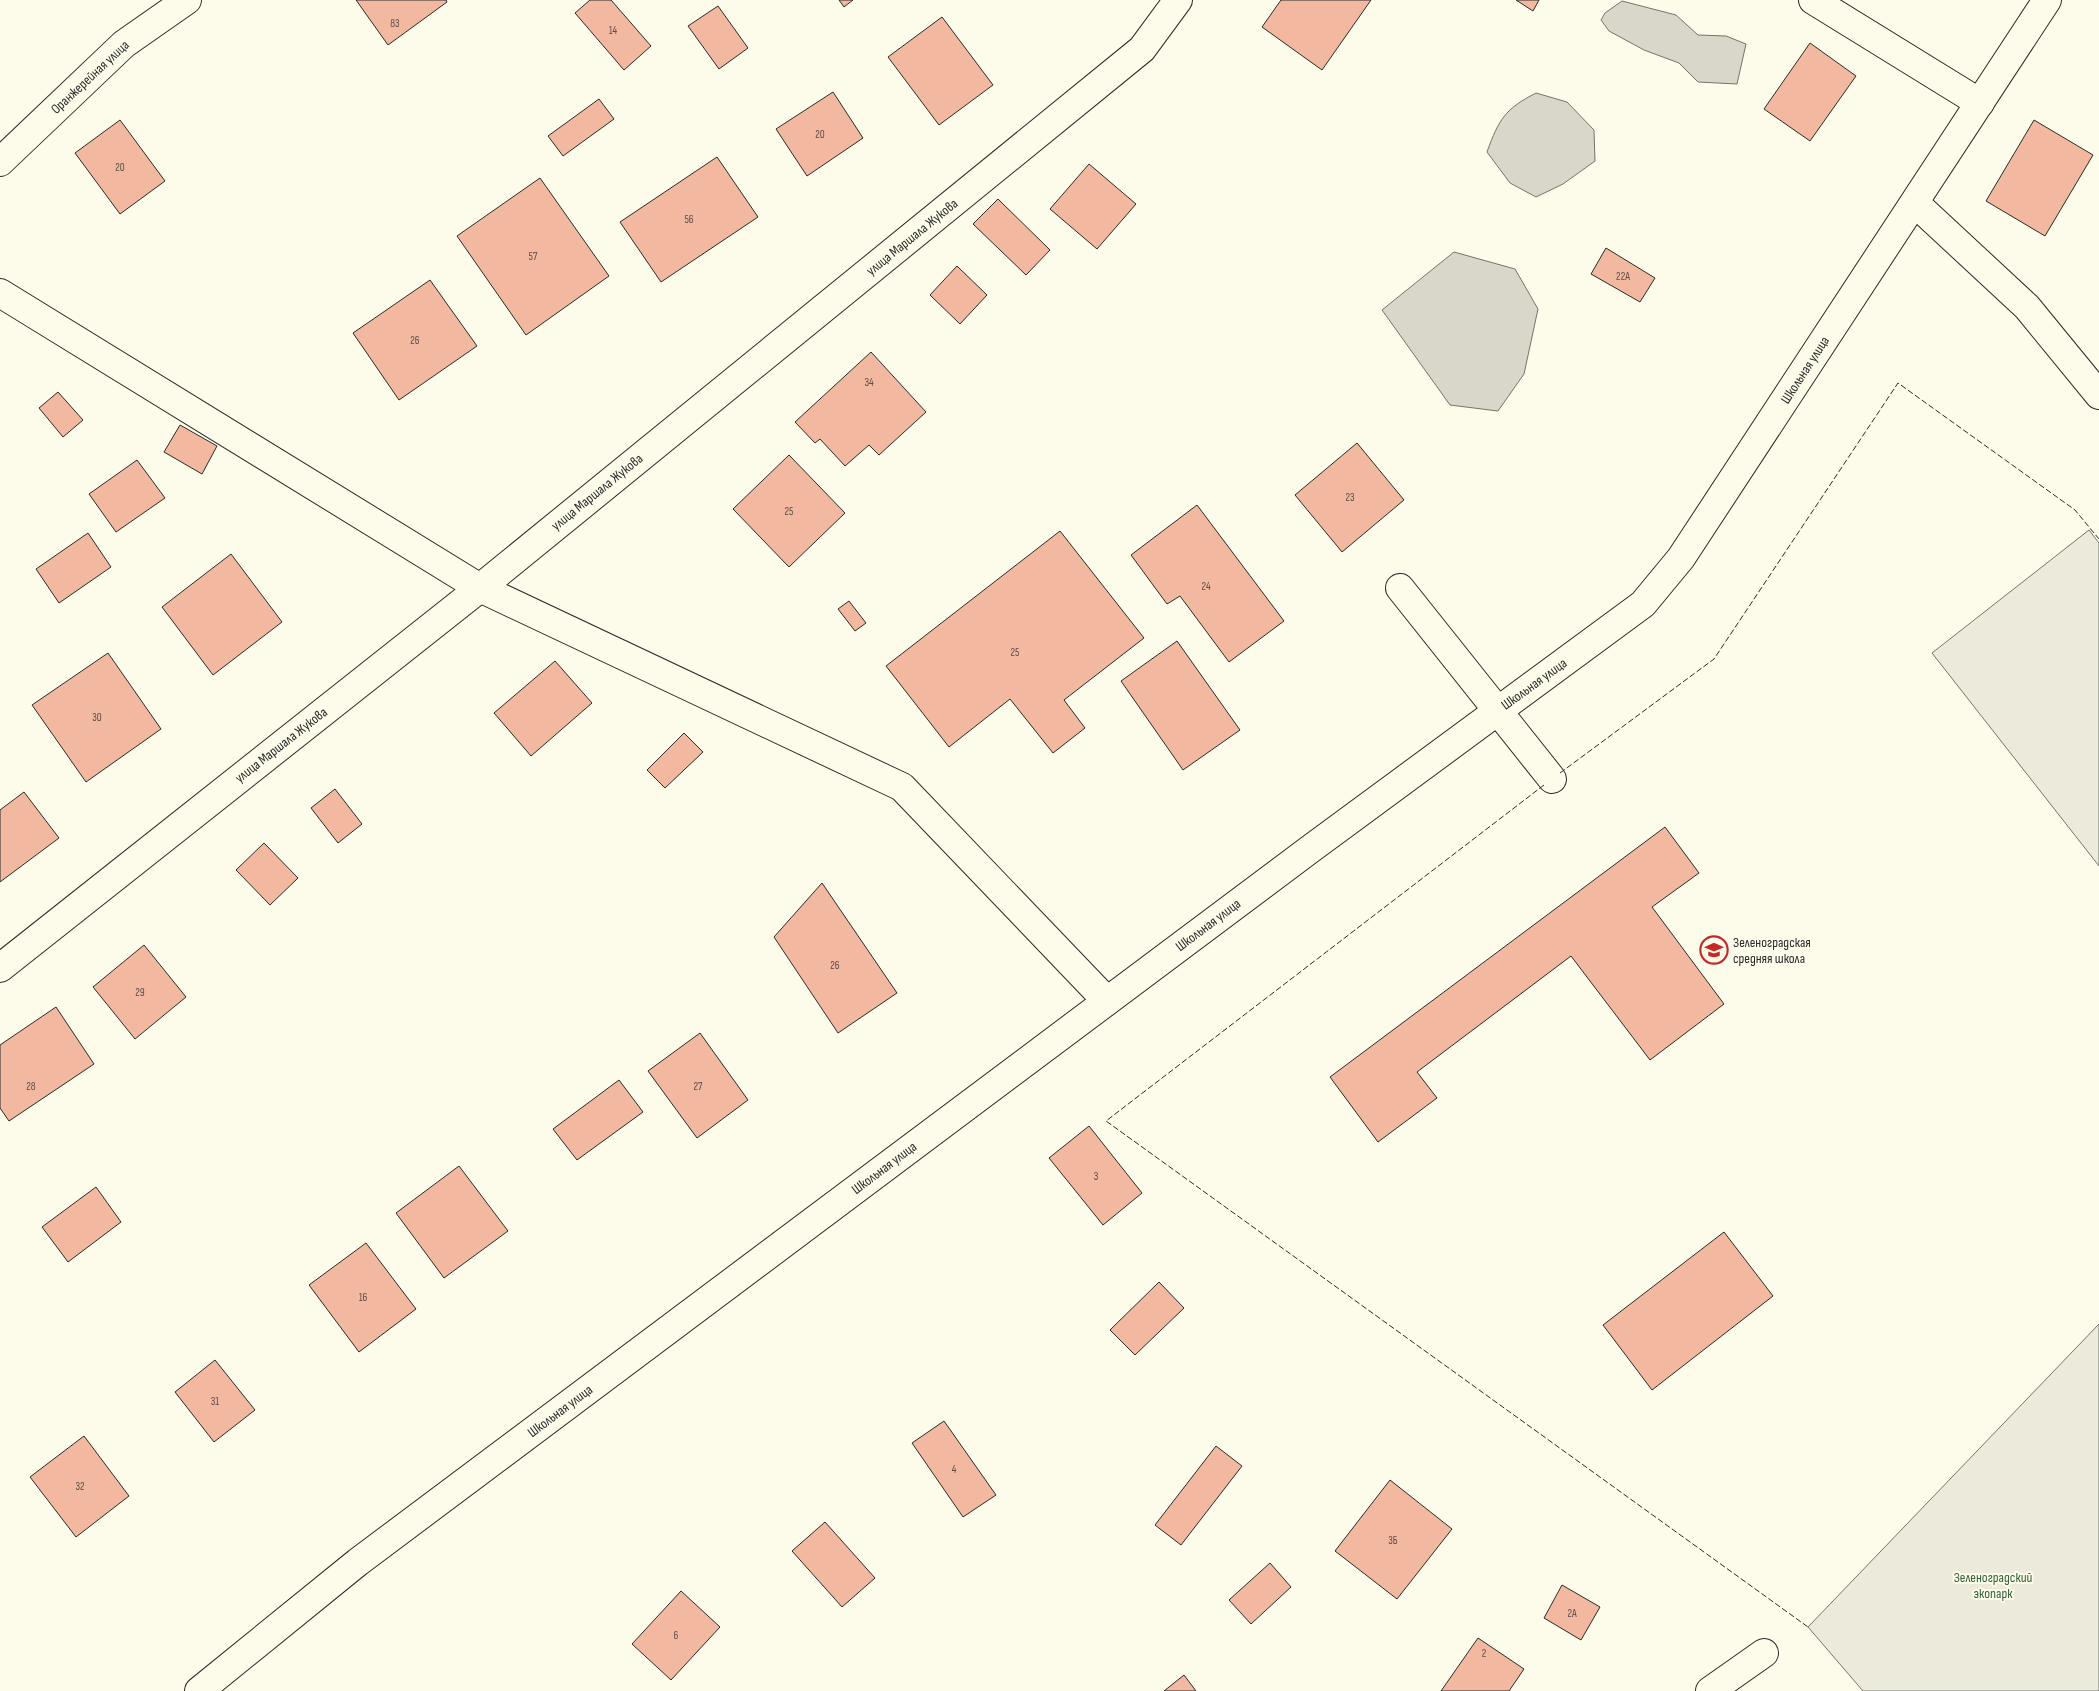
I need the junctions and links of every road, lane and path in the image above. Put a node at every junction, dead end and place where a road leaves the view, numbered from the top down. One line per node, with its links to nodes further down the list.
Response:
1 (187, 0): 6 (street, Оранжерейная улица)
2 (1178, 0): 10 (street, улица Маршала Жукова)
3 (1813, 0): 5 (street)
4 (2047, 0): 5 (street, Школьная улица)
5 (1980, 102): 7 (street, Школьная улица)
6 (0, 162)
7 (1915, 203): 9 (street); 12 (street, Школьная улица)
8 (0, 293): 10 (street)
9 (2099, 395)
10 (480, 588): 14 (street, улица Маршала Жукова); 15 (street)
11 (1400, 588): 12 (street)
12 (1497, 710): 13 (street); 15 (street, Школьная улица)
13 (1552, 779)
14 (0, 968)
15 (1107, 1001): 17 (street, Школьная улица)
16 (1764, 1653): 18 (street)
17 (199, 1691)
18 (1710, 1691)

